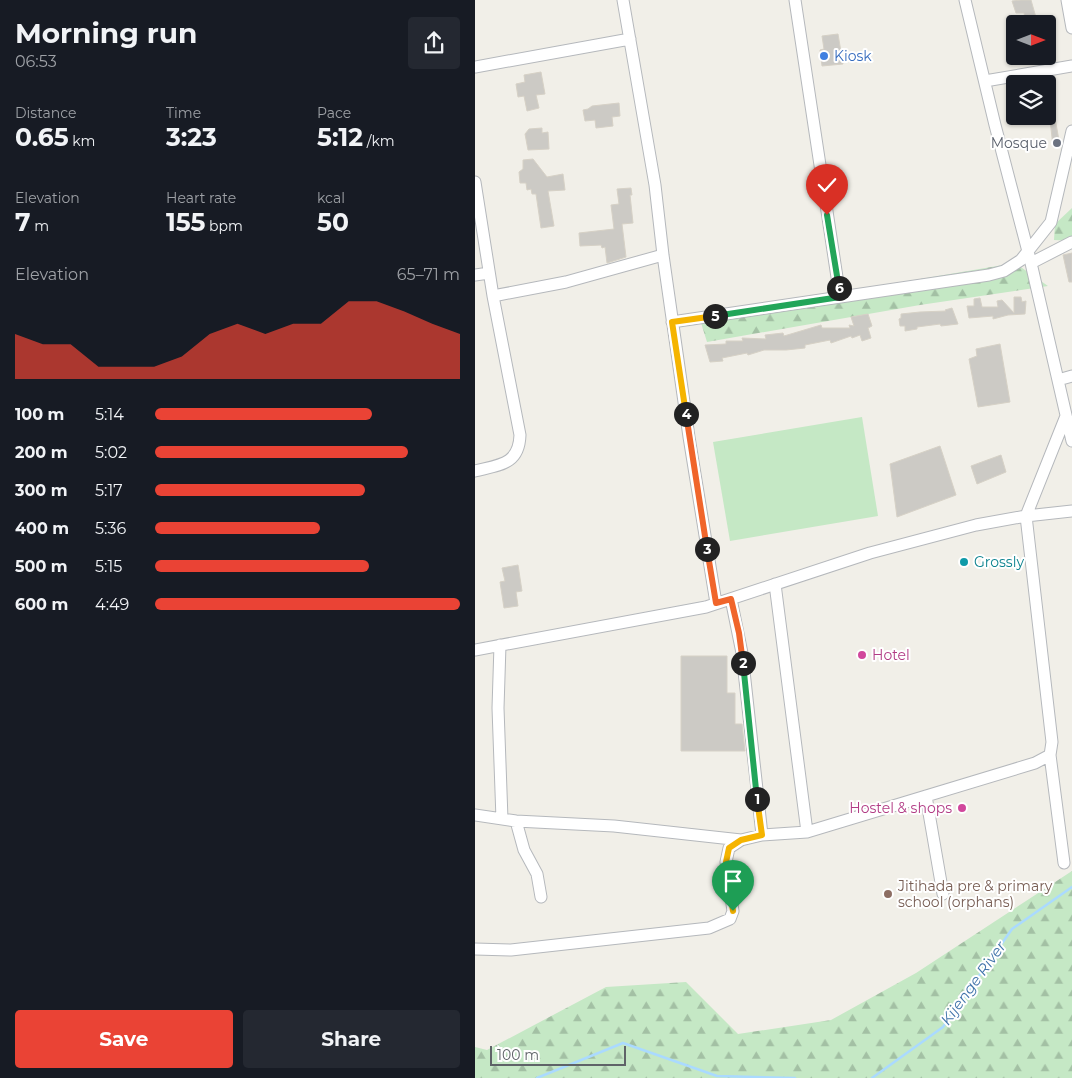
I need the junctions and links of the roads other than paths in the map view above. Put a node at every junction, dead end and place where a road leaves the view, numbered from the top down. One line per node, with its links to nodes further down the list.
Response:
1 (623, 0): 6 (street)
2 (795, 0): 19 (street)
3 (965, 0): 9 (street)
4 (1067, 0): 5 (street)
5 (1072, 28)
6 (630, 39): 8 (street); 14 (street)
7 (1072, 66): 9 (street)
8 (475, 67)
9 (985, 81): 13 (street)
10 (1072, 130): 13 (street)
11 (475, 182): 16 (street)
12 (1072, 242): 15 (street)
13 (1027, 250): 15 (street); 19 (street)
14 (663, 255): 18 (street); 20 (street)
15 (1031, 263): 22 (street)
16 (489, 273): 17 (street); 18 (street)
17 (475, 275)
18 (493, 296): 25 (street)
19 (840, 297): 20 (street)
20 (672, 322): 30 (street)
21 (1072, 376): 22 (street)
22 (1058, 380): 23 (street)
23 (1066, 416): 24 (street); 27 (street)
24 (1072, 441)
25 (475, 471)
26 (1072, 511): 27 (street)
27 (1026, 516): 28 (street); 33 (street)
28 (775, 584): 29 (street); 38 (street)
29 (731, 599): 30 (street); 39 (street)
30 (716, 603): 31 (street)
31 (500, 645): 32 (street); 36 (street)
32 (475, 650)
33 (1050, 755): 34 (street); 41 (street)
34 (926, 796): 38 (street); 42 (street)
35 (475, 815): 36 (street)
36 (502, 819): 37 (street)
37 (516, 821): 40 (street); 43 (street)
38 (807, 832): 39 (street)
39 (762, 835): 40 (street)
40 (741, 840): 44 (street)
41 (1064, 863)
42 (943, 894)
43 (541, 897)
44 (475, 949)

